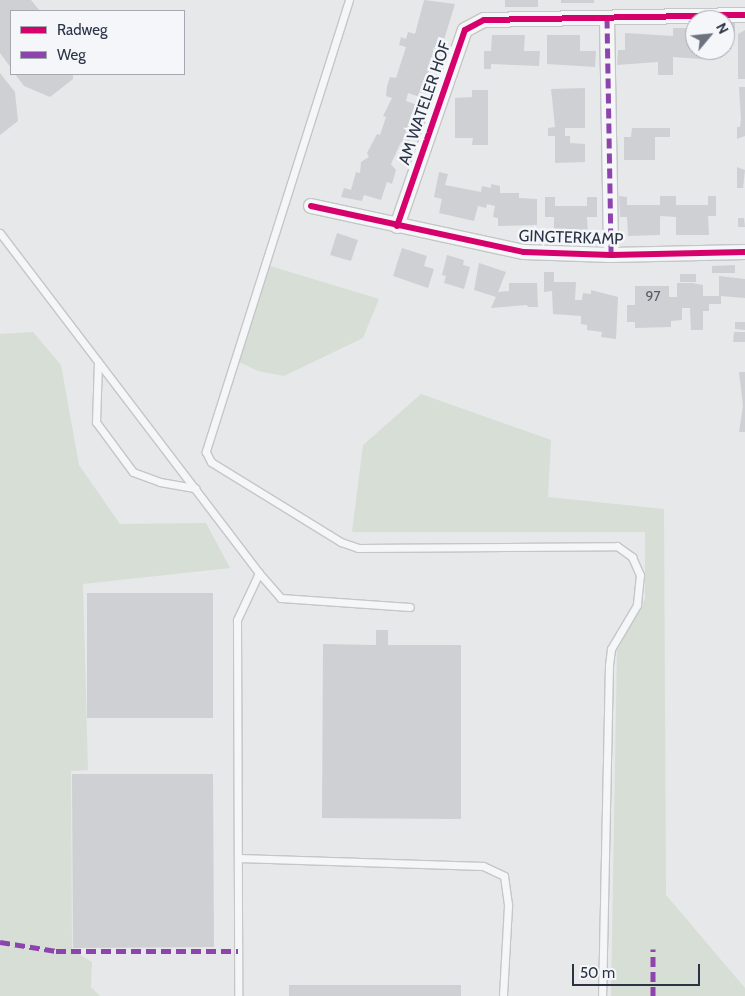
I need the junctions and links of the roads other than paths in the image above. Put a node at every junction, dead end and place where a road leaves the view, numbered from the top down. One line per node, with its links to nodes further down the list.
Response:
1 (349, 0): 16 (lane)
2 (745, 15): 3 (street, AM WATELER HOF)
3 (606, 18): 5 (street, AM WATELER HOF); 8 (street)
4 (312, 206): 5 (street, GINGTERKAMP)
5 (397, 226): 8 (street, GINGTERKAMP)
6 (0, 233): 9 (lane)
7 (745, 252): 8 (street, GINGTERKAMP)
8 (611, 254)
9 (98, 362): 10 (lane); 10 (lane)
10 (195, 488): 11 (lane)
11 (259, 572): 12 (lane); 13 (lane)
12 (410, 607)
13 (239, 858): 14 (lane); 15 (lane)
14 (238, 996)
15 (503, 996)
16 (602, 996)

